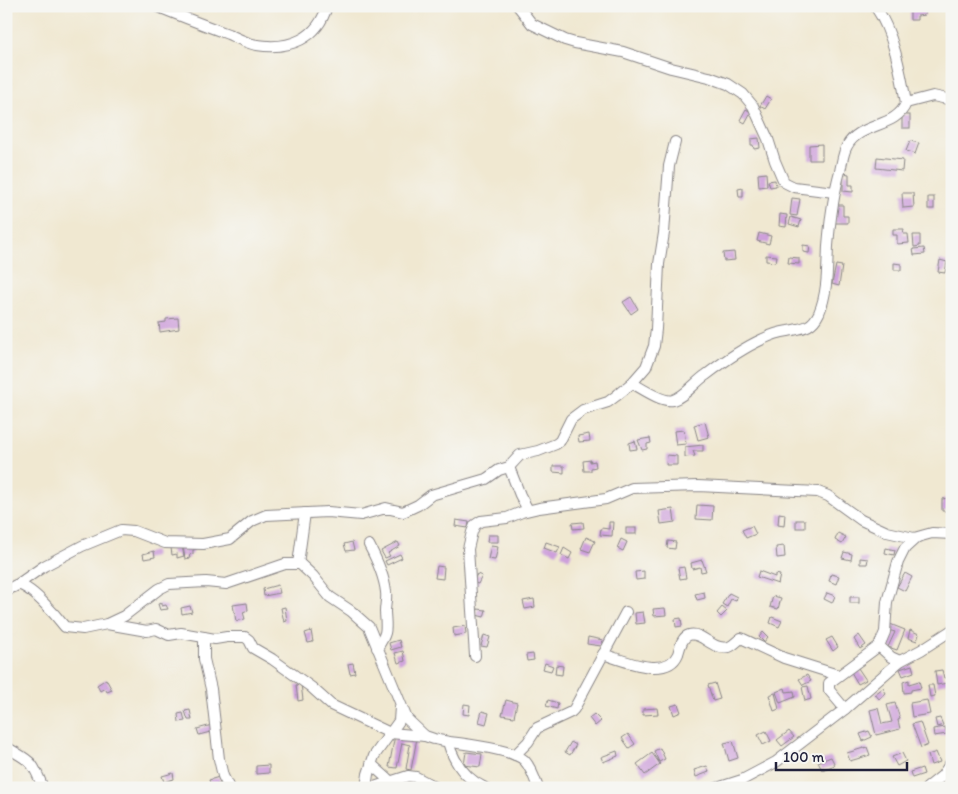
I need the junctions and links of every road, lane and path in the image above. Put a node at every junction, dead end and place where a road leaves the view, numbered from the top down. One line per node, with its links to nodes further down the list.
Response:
1 (156, 6): 2 (street)
2 (327, 6)
3 (518, 6): 8 (street)
4 (875, 6): 6 (street)
5 (952, 100): 6 (street)
6 (906, 103): 8 (street)
7 (675, 142): 9 (street)
8 (834, 192): 9 (street)
9 (632, 383): 10 (street)
10 (510, 467): 11 (street); 12 (street)
11 (528, 510): 14 (street); 25 (street)
12 (305, 513): 16 (street); 17 (street)
13 (952, 534): 14 (street)
14 (916, 538): 22 (street)
15 (369, 545): 23 (street)
16 (298, 564): 19 (street); 23 (street)
17 (10, 590): 19 (street)
18 (626, 612): 24 (street)
19 (107, 624): 21 (street)
20 (952, 630): 26 (street)
21 (204, 637): 30 (street); 39 (street)
22 (879, 646): 26 (street); 27 (street)
23 (377, 648): 28 (street)
24 (603, 654): 27 (street); 34 (street)
25 (475, 656)
26 (900, 661): 29 (street)
27 (838, 675): 29 (street)
28 (400, 703): 30 (street); 31 (street)
29 (845, 709): 45 (street)
30 (390, 733): 31 (street); 36 (street)
31 (426, 736): 32 (street)
32 (448, 742): 34 (street); 43 (street)
33 (6, 747): 38 (street)
34 (515, 755): 44 (street)
35 (952, 761): 46 (street)
36 (371, 764): 37 (street); 40 (street)
37 (390, 781): 41 (street); 42 (street)
38 (43, 788)
39 (229, 788)
40 (366, 788)
41 (371, 788)
42 (437, 788)
43 (485, 788)
44 (538, 788)
45 (717, 788)
46 (928, 788)

